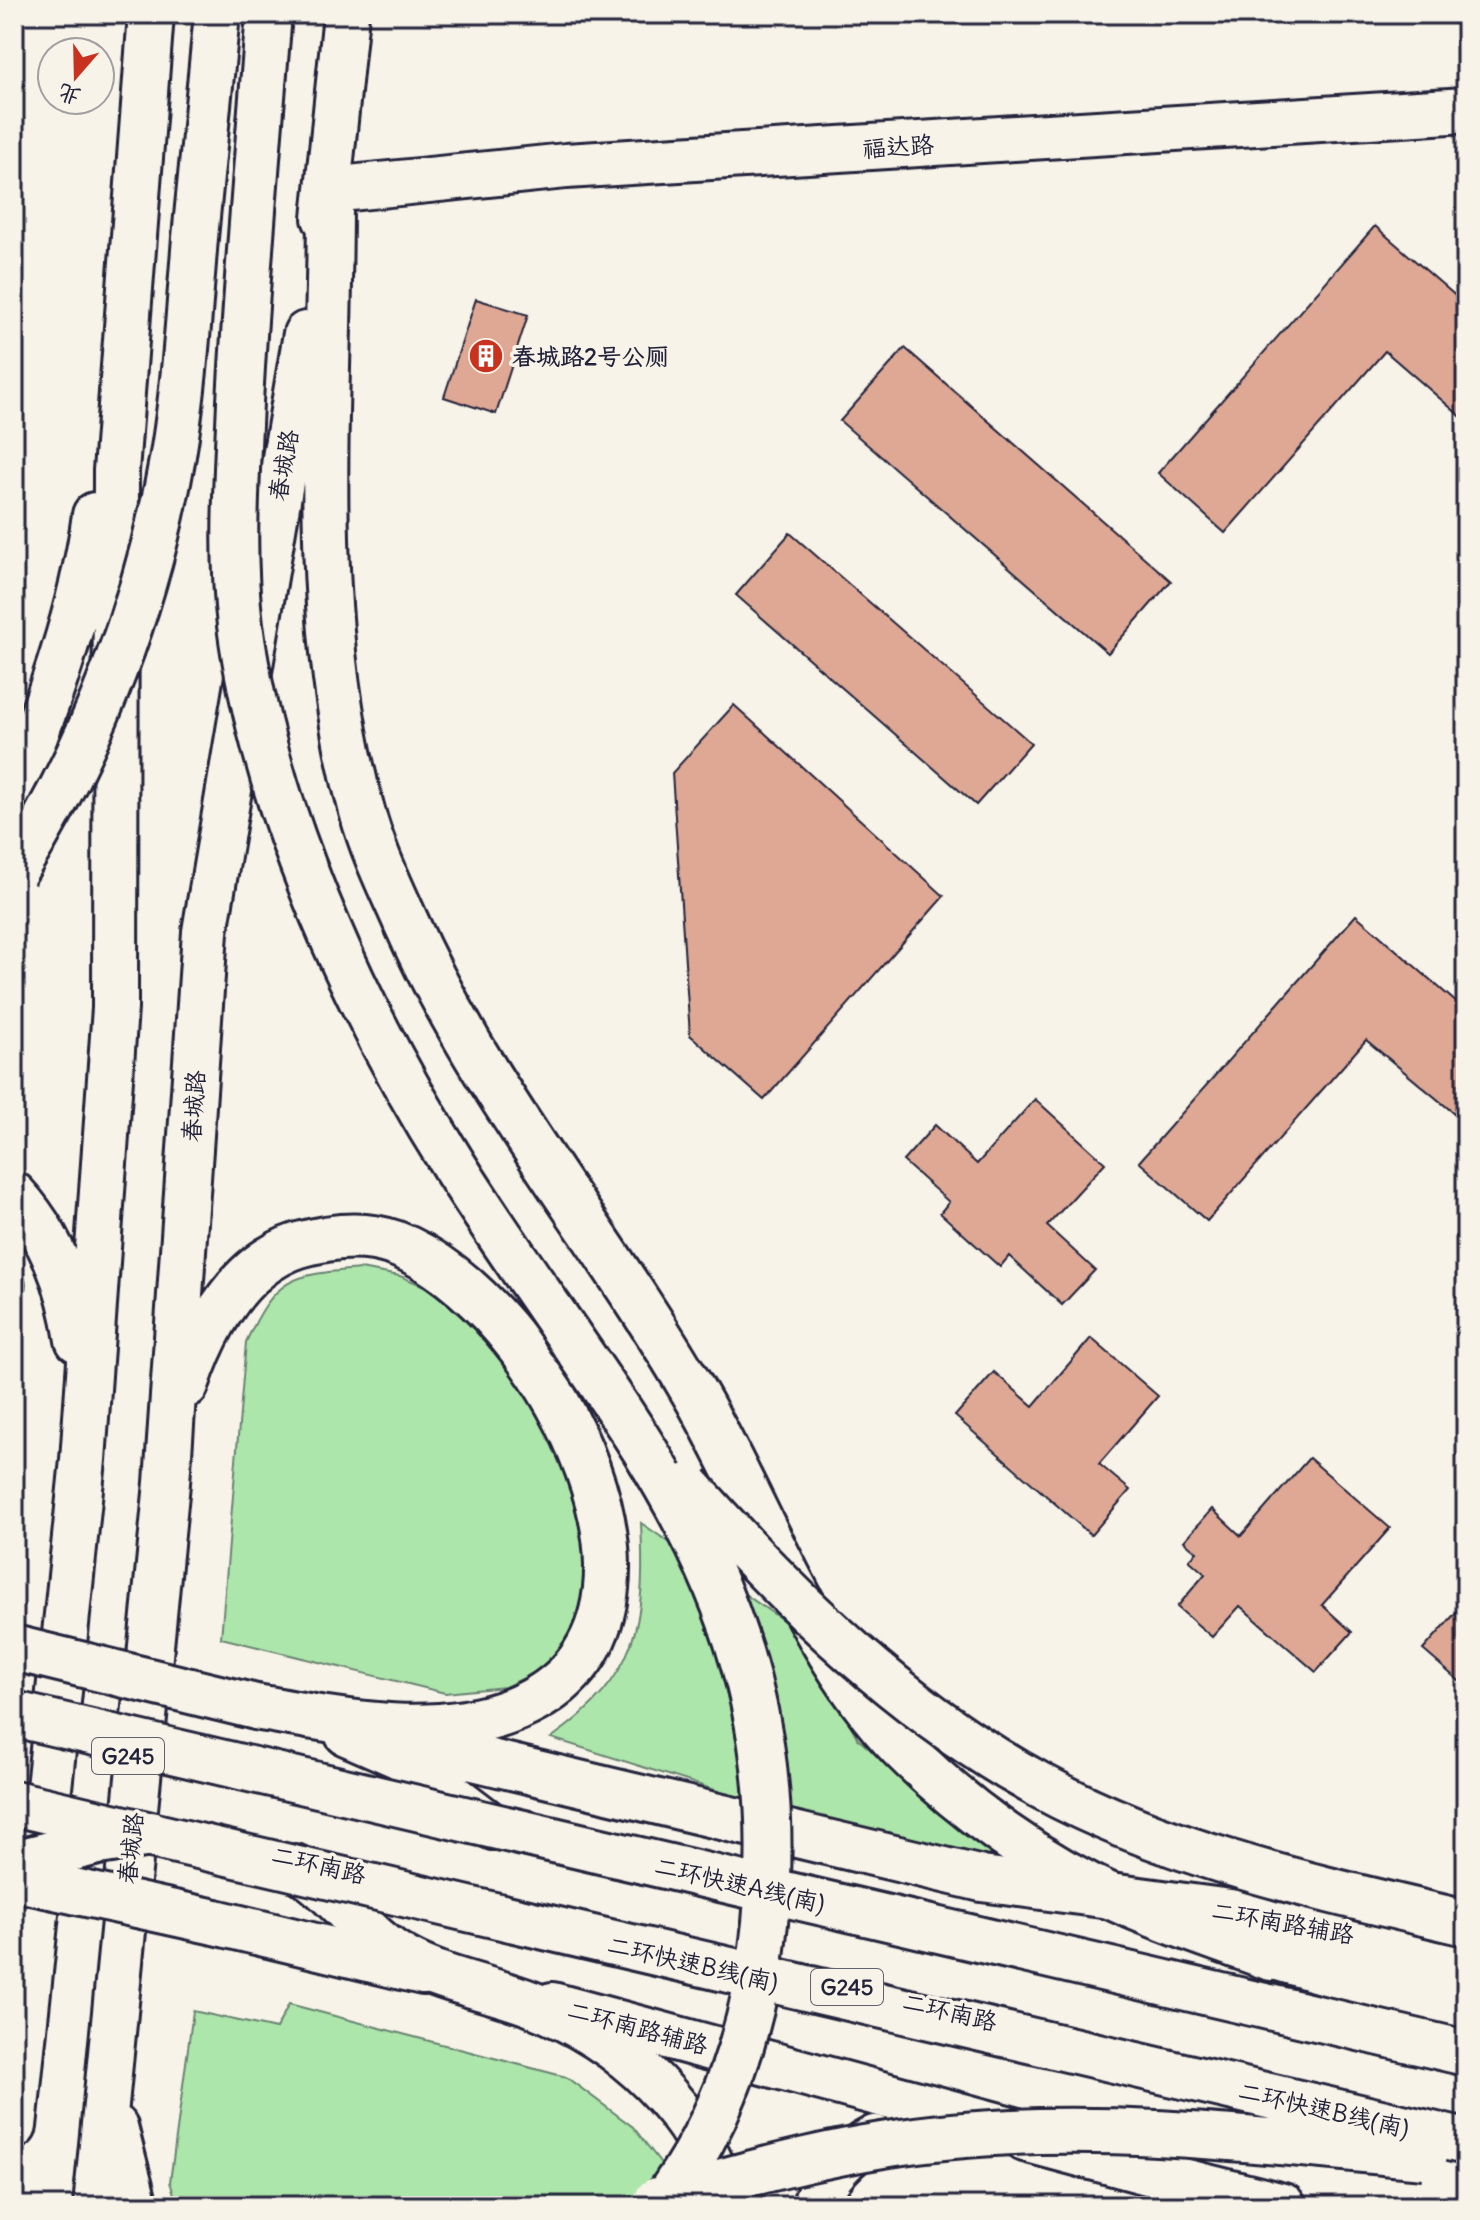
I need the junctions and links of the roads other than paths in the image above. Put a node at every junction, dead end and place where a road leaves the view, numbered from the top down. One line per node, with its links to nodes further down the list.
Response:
1 (151, 14): 6 (main road)
2 (217, 14): 9 (main road, bridge)
3 (269, 14): 11 (main road, bridge)
4 (346, 14): 7 (main road, 春城路)
5 (1466, 110): 7 (main road, 福达路)
6 (136, 183): 8 (main road); 12 (main road)
7 (330, 190): 13 (main road, 春城路); 24 (main road)
8 (14, 793)
9 (14, 872)
10 (14, 1195): 12 (main road)
11 (584, 1355): 25 (main road, bridge); 44 (main road, bridge)
12 (83, 1460): 27 (main road)
13 (167, 1483): 15 (main road); 32 (main road, 春城路)
14 (14, 1648): 15 (main road, bridge)
15 (256, 1707): 22 (main road); 24 (main road, 二环南路辅路)
16 (14, 1714): 33 (main road, 二环快速A线(南), bridge)
17 (14, 1728): 22 (main road, G245)
18 (14, 1792): 20 (main road, 二环南路 / G245)
19 (14, 1803): 38 (main road, 二环快速B线(南), bridge)
20 (229, 1843): 21 (main road, bridge); 29 (main road); 37 (main road, 二环南路 / G245)
21 (14, 1863)
22 (616, 1870): 35 (main road, G245)
23 (14, 1878): 29 (main road, 二环南路辅路, bridge)
24 (1116, 1899): 26 (main road); 28 (main road, 二环南路辅路)
25 (1466, 1923)
26 (1235, 1945): 30 (main road); 31 (main road)
27 (32, 1960): 34 (main road); 36 (main road)
28 (1466, 1960)
29 (463, 1982): 40 (main road, 二环南路辅路); 45 (main road)
30 (1466, 2004)
31 (1466, 2038)
32 (109, 2053): 41 (main road, 春城路); 42 (main road)
33 (1466, 2053)
34 (14, 2064)
35 (1466, 2067)
36 (14, 2126)
37 (1466, 2131)
38 (1466, 2142)
39 (1466, 2160): 43 (main road, bridge)
40 (1155, 2174): 46 (main road); 47 (main road, 二环南路辅路); 48 (main road)
41 (96, 2206)
42 (135, 2206)
43 (640, 2206)
44 (661, 2206)
45 (726, 2206)
46 (814, 2206)
47 (1254, 2206)
48 (1283, 2206)

